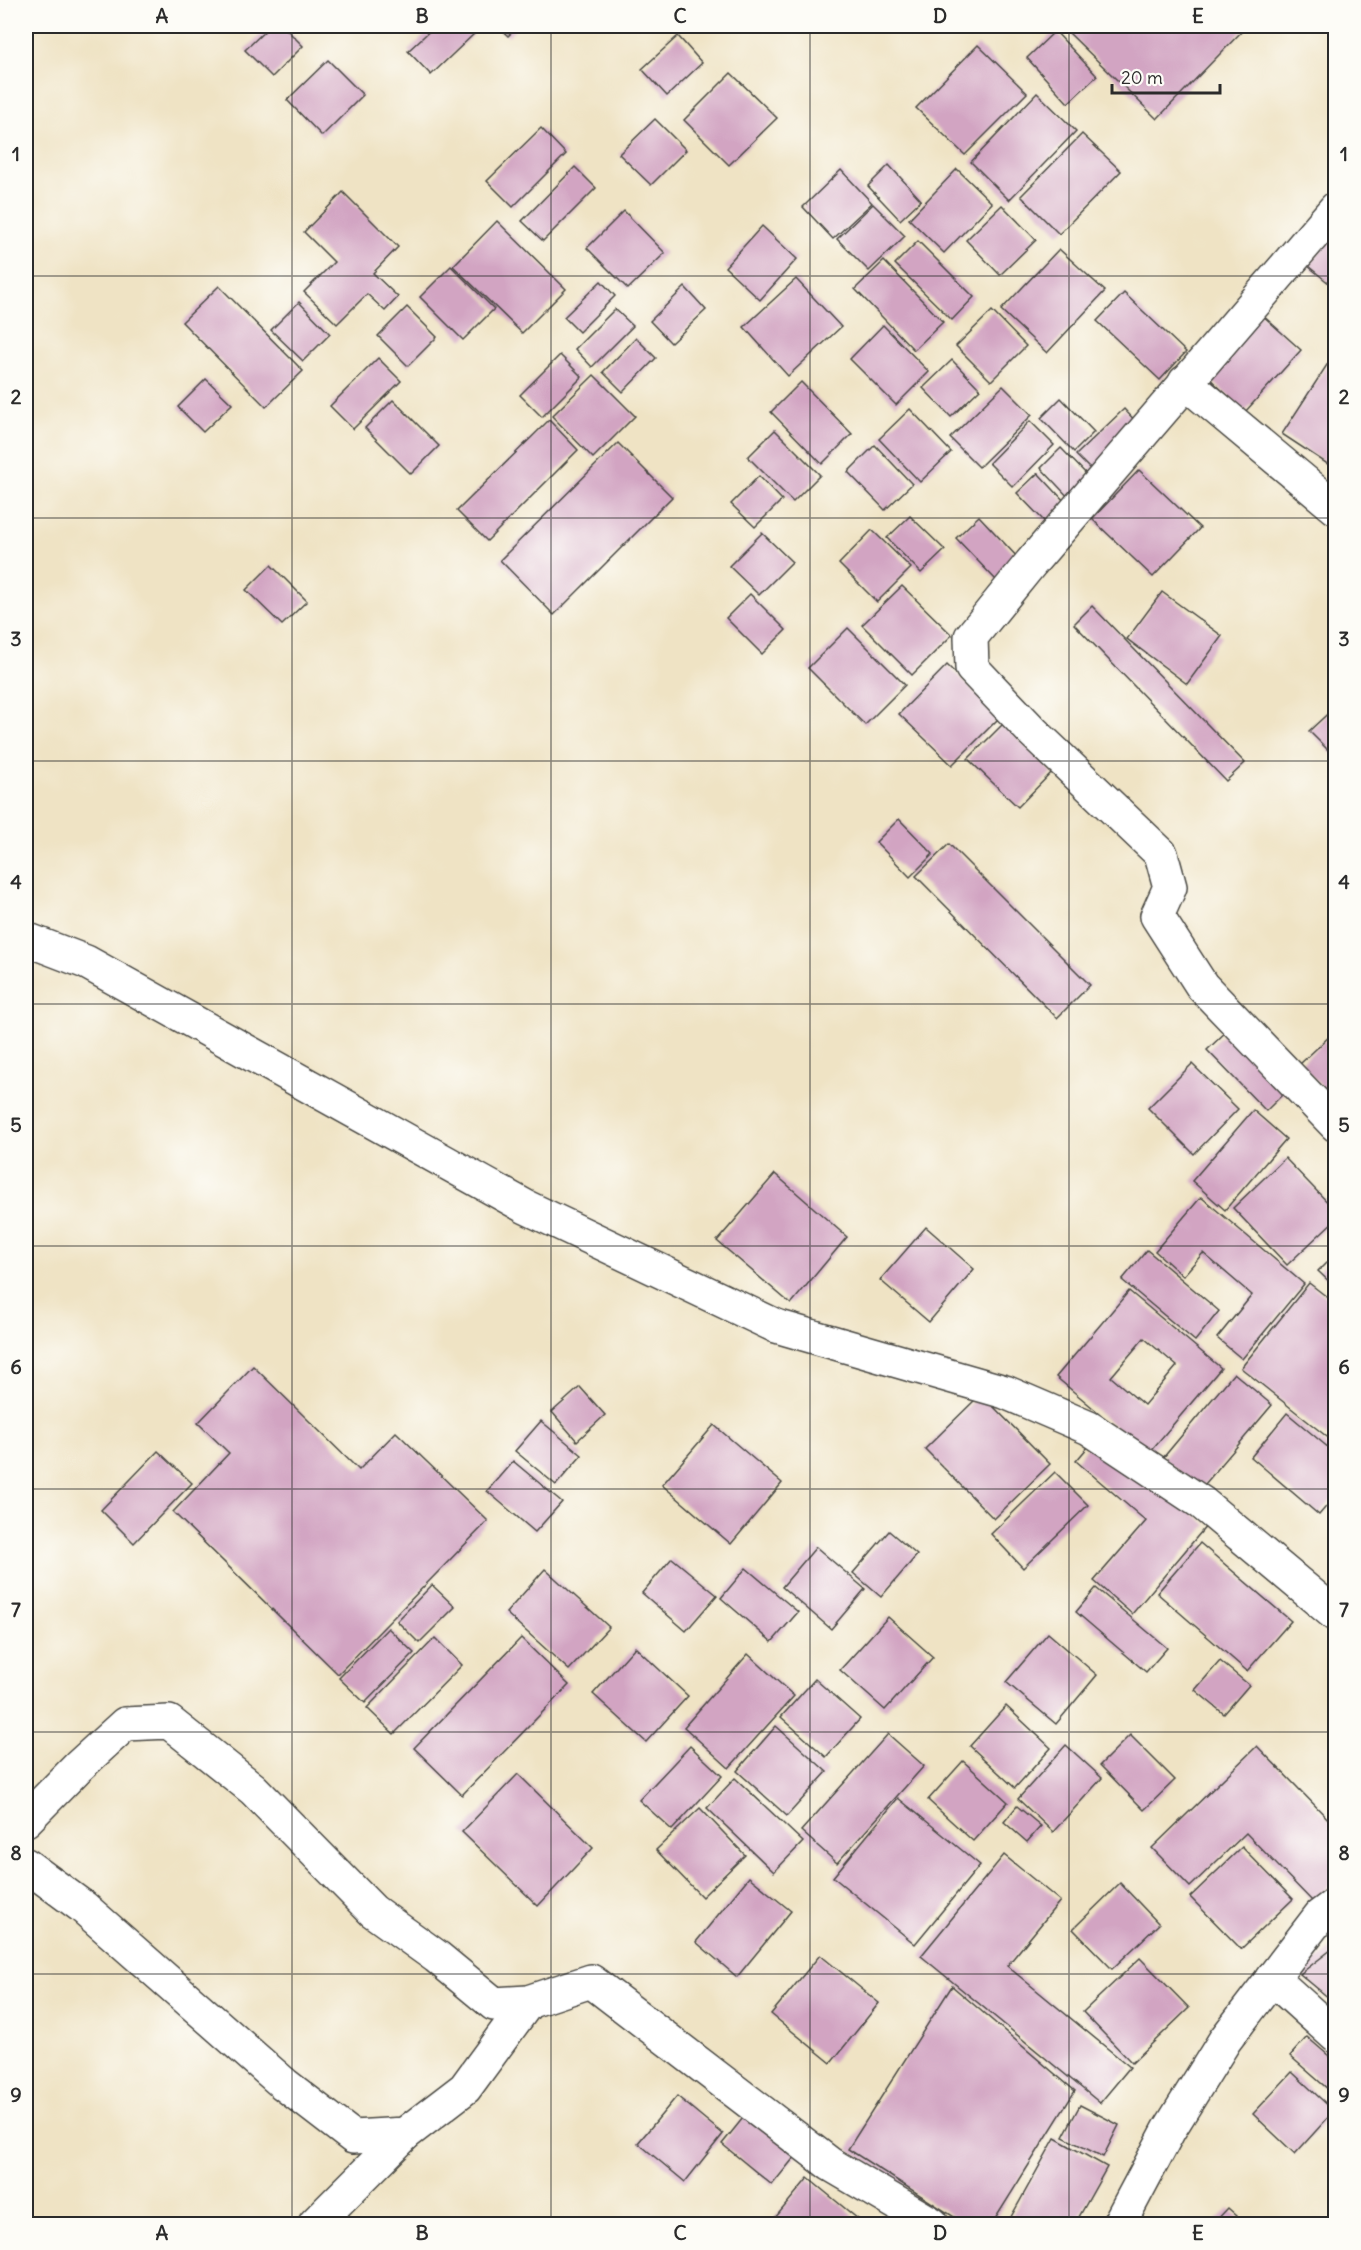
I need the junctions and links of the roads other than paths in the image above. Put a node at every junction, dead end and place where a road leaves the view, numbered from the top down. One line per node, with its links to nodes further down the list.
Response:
1 (1335, 208): 2 (street)
2 (1185, 382): 3 (street); 5 (street)
3 (1335, 508)
4 (26, 939): 6 (street)
5 (1335, 1125)
6 (1335, 1615)
7 (26, 1820): 11 (street)
8 (26, 1865): 13 (street)
9 (1335, 1904): 10 (street)
10 (1272, 1978): 12 (street); 16 (street)
11 (528, 2001): 13 (street); 15 (street)
12 (1335, 2036)
13 (405, 2134): 14 (street)
14 (315, 2224)
15 (932, 2224)
16 (1119, 2224)

